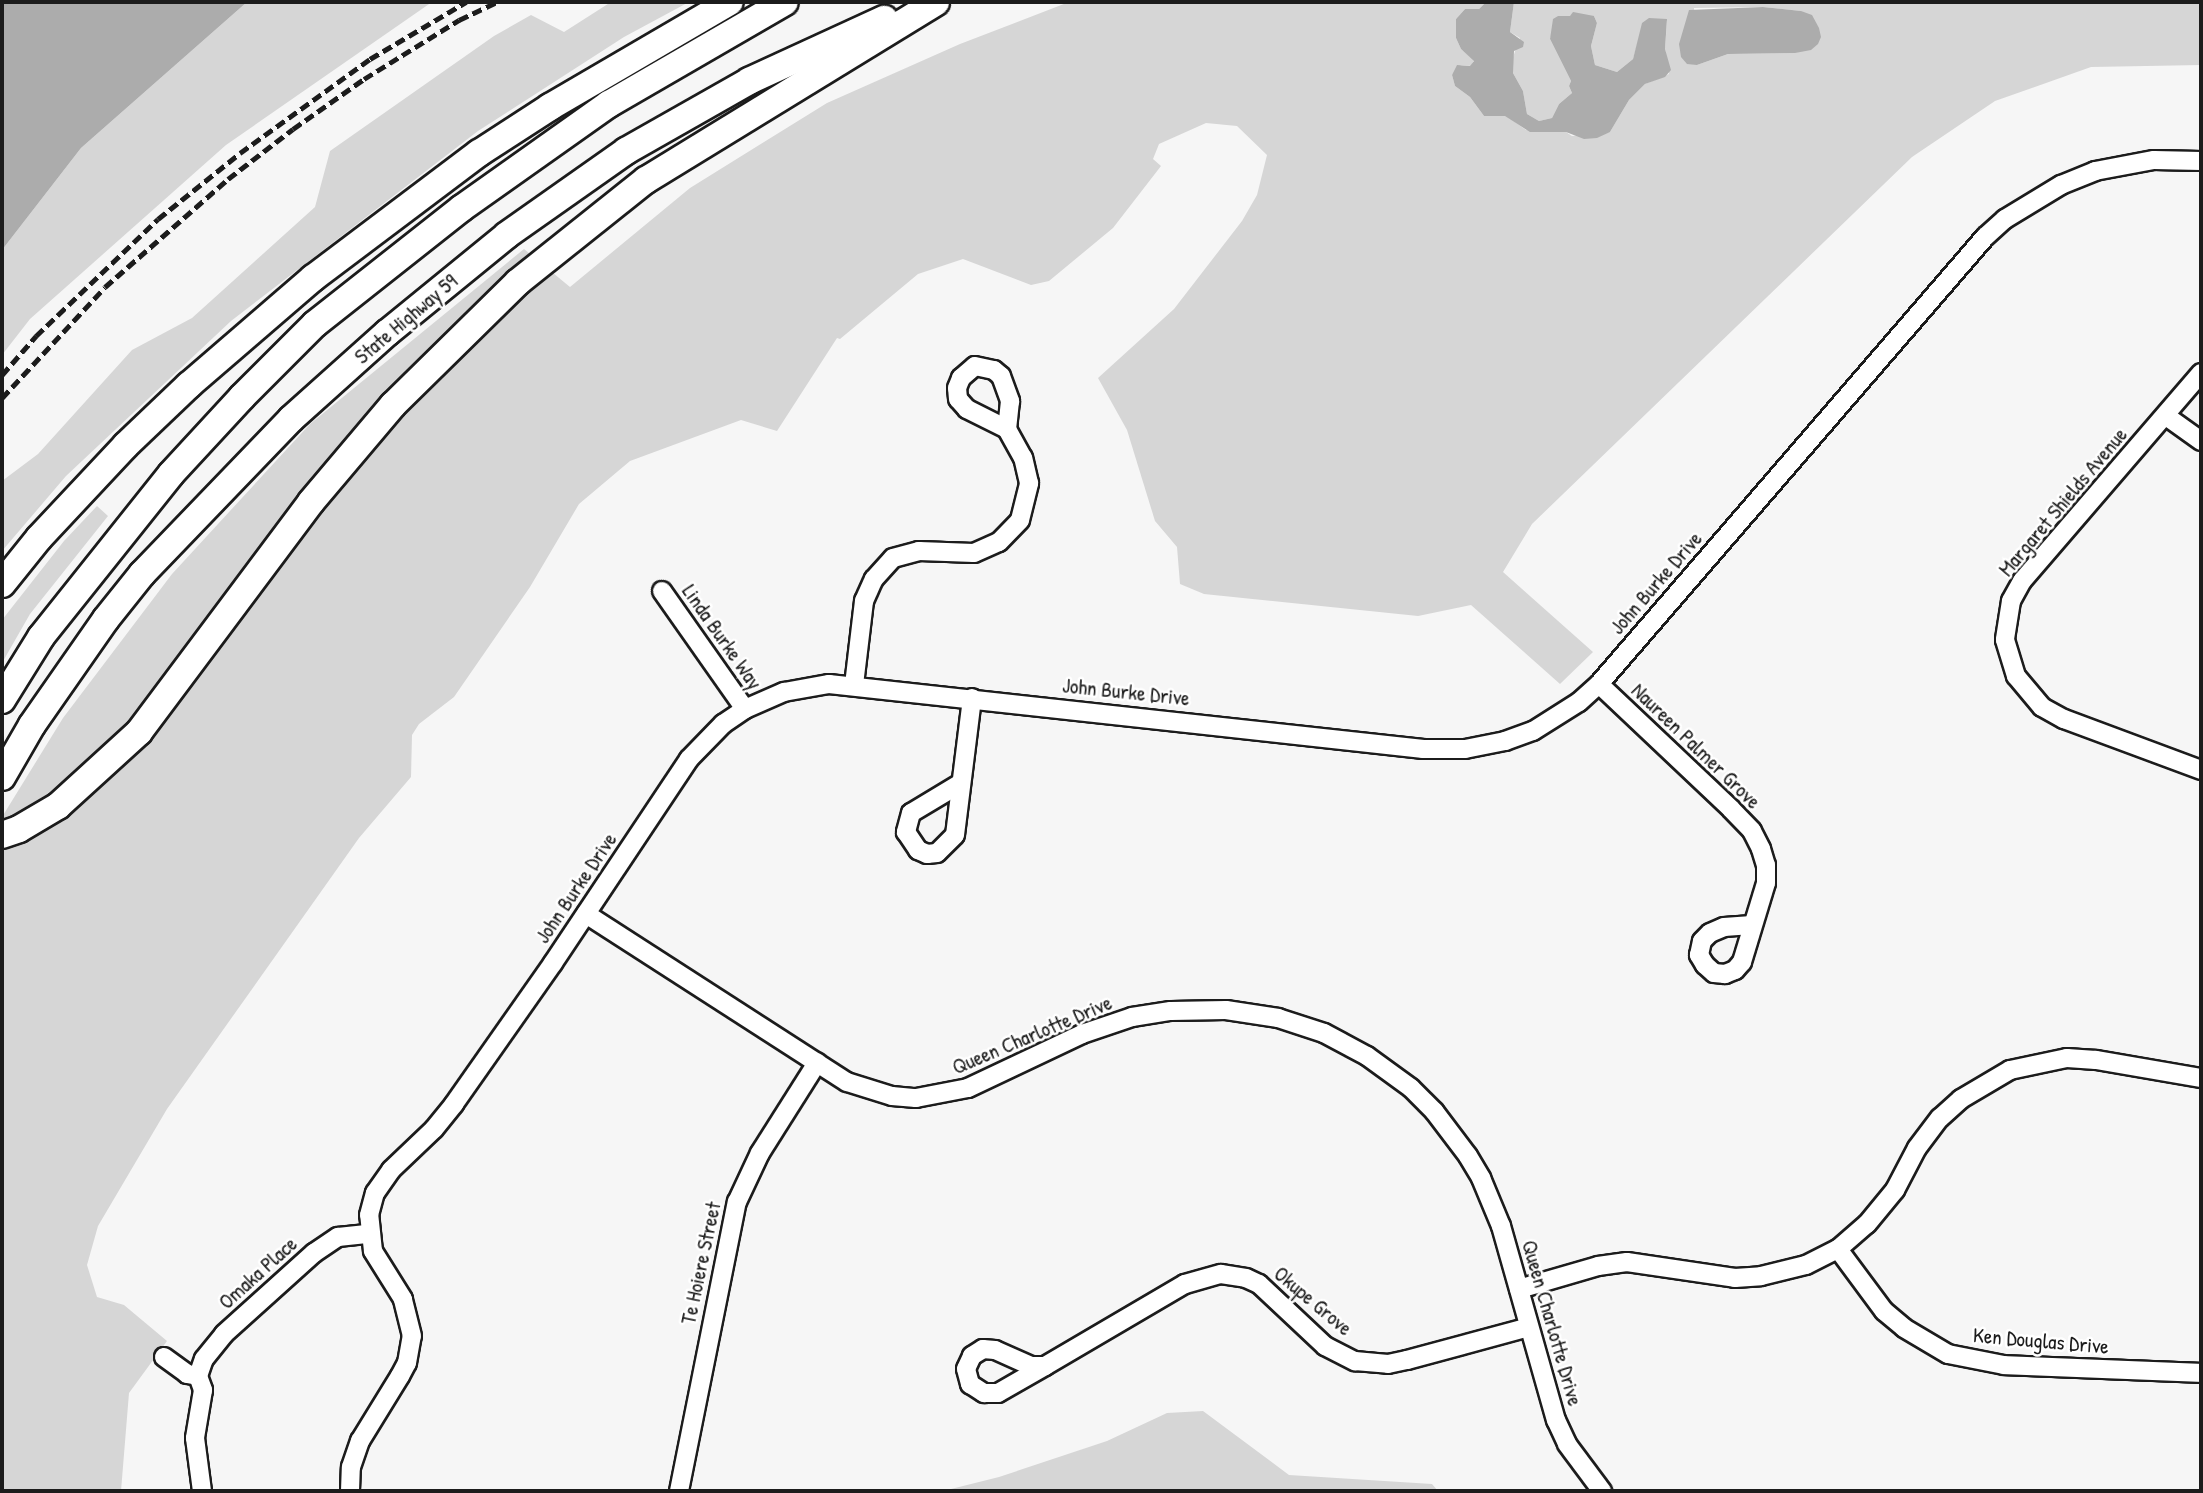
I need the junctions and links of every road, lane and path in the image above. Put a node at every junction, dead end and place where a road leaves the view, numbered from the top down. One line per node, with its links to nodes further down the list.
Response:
1 (730, 2): 10 (main road)
2 (785, 2): 15 (main road)
3 (928, 2): 18 (main road, State Highway 59)
4 (936, 2): 20 (main road)
5 (2201, 161): 12 (street, John Burke Drive)
6 (2201, 373): 7 (street, Margaret Shields Avenue)
7 (2166, 416): 9 (street); 17 (street, Margaret Shields Avenue)
8 (1007, 429): 13 (street)
9 (2201, 441)
10 (2, 584)
11 (662, 591): 16 (street, Linda Burke Way)
12 (1599, 684): 14 (street, John Burke Drive); 22 (street, Naureen Palmer Grove)
13 (854, 685): 14 (street, John Burke Drive); 16 (street, John Burke Drive)
14 (972, 698): 19 (street)
15 (2, 700)
16 (745, 709): 21 (street, John Burke Drive)
17 (2201, 770)
18 (2, 777)
19 (961, 783)
20 (2, 835)
21 (586, 914): 23 (street, Queen Charlotte Drive); 25 (street, John Burke Drive)
22 (1752, 925)
23 (817, 1063): 27 (street, Queen Charlotte Drive); 35 (street, Te Hoiere Street)
24 (2201, 1078): 26 (street)
25 (369, 1234): 32 (street, Omaka Place); 34 (street, John Burke Drive)
26 (1838, 1249): 27 (street); 31 (street, Ken Douglas Drive)
27 (1518, 1289): 28 (street, Queen Charlotte Drive)
28 (1529, 1327): 30 (street, Okupe Grove); 36 (street, Queen Charlotte Drive)
29 (164, 1357): 32 (street)
30 (1045, 1366)
31 (2201, 1373)
32 (198, 1376): 33 (street)
33 (202, 1491)
34 (350, 1491)
35 (679, 1491)
36 (1602, 1491)

